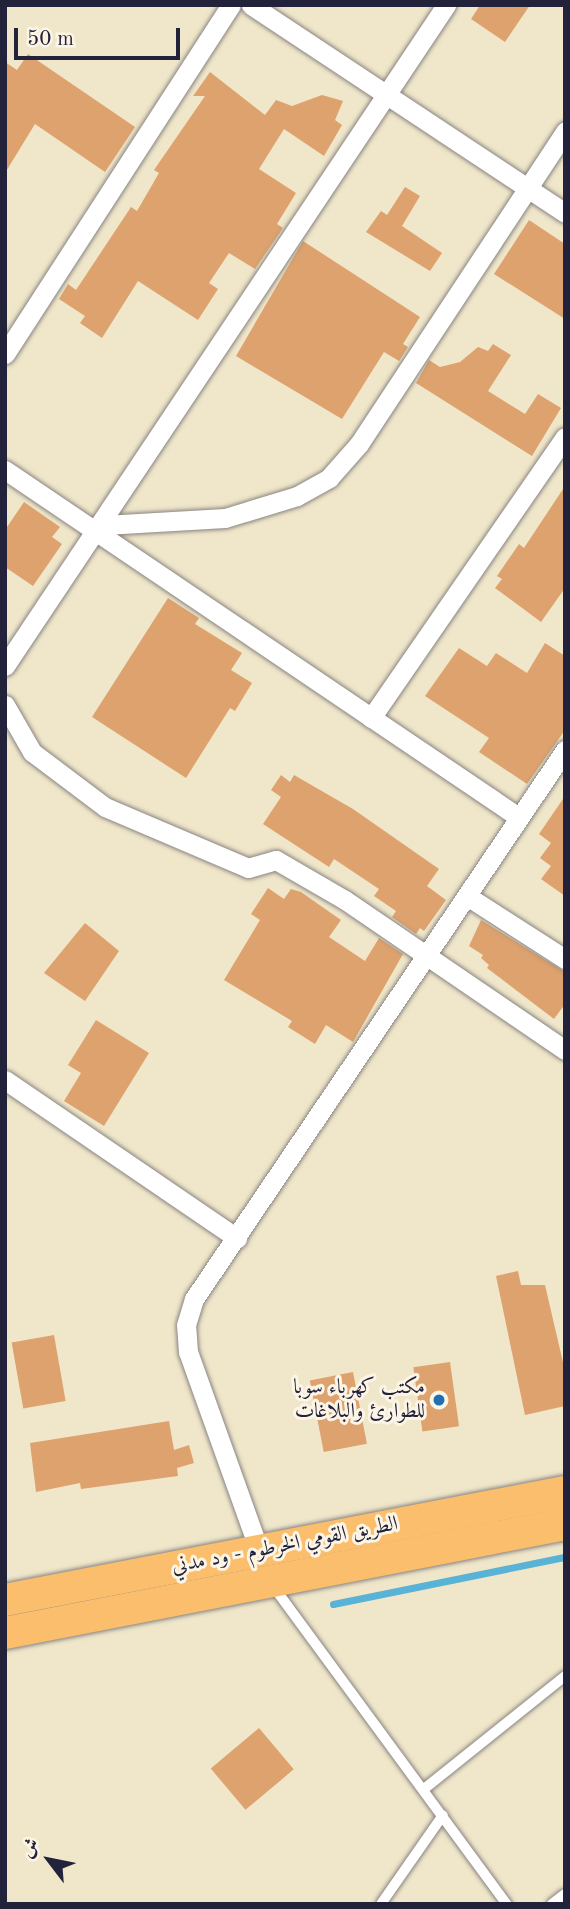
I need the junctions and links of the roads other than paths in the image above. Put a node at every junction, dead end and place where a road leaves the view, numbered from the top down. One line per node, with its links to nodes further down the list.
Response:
1 (230, 5): 8 (street)
2 (251, 5): 4 (street)
3 (446, 5): 4 (street)
4 (386, 95): 6 (street); 11 (street)
5 (565, 131): 6 (street)
6 (527, 188): 7 (street); 11 (street)
7 (565, 213)
8 (5, 354)
9 (565, 437): 14 (street)
10 (5, 470): 11 (street)
11 (100, 530): 12 (street); 14 (street)
12 (5, 666)
13 (5, 705): 18 (street)
14 (371, 718): 16 (street)
15 (565, 750): 16 (street)
16 (517, 816): 17 (street)
17 (467, 896): 18 (street); 19 (street)
18 (426, 958): 20 (street); 22 (street)
19 (565, 959)
20 (565, 1050)
21 (5, 1080): 22 (street)
22 (237, 1238): 25 (street)
23 (565, 1492): 25 (highway, الطريق القومي الخرطوم - ود مدني)
24 (565, 1524): 25 (highway, الطريق القومي الخرطوم - ود مدني)
25 (264, 1565): 26 (highway, الطريق القومي الخرطوم - ود مدني); 27 (highway, الطريق القومي الخرطوم - ود مدني); 29 (lane)
26 (5, 1600)
27 (5, 1633)
28 (565, 1676): 29 (lane)
29 (424, 1789): 30 (lane)
30 (443, 1815): 32 (lane); 33 (lane)
31 (565, 1894): 34 (lane)
32 (381, 1904)
33 (507, 1904)
34 (552, 1904)

